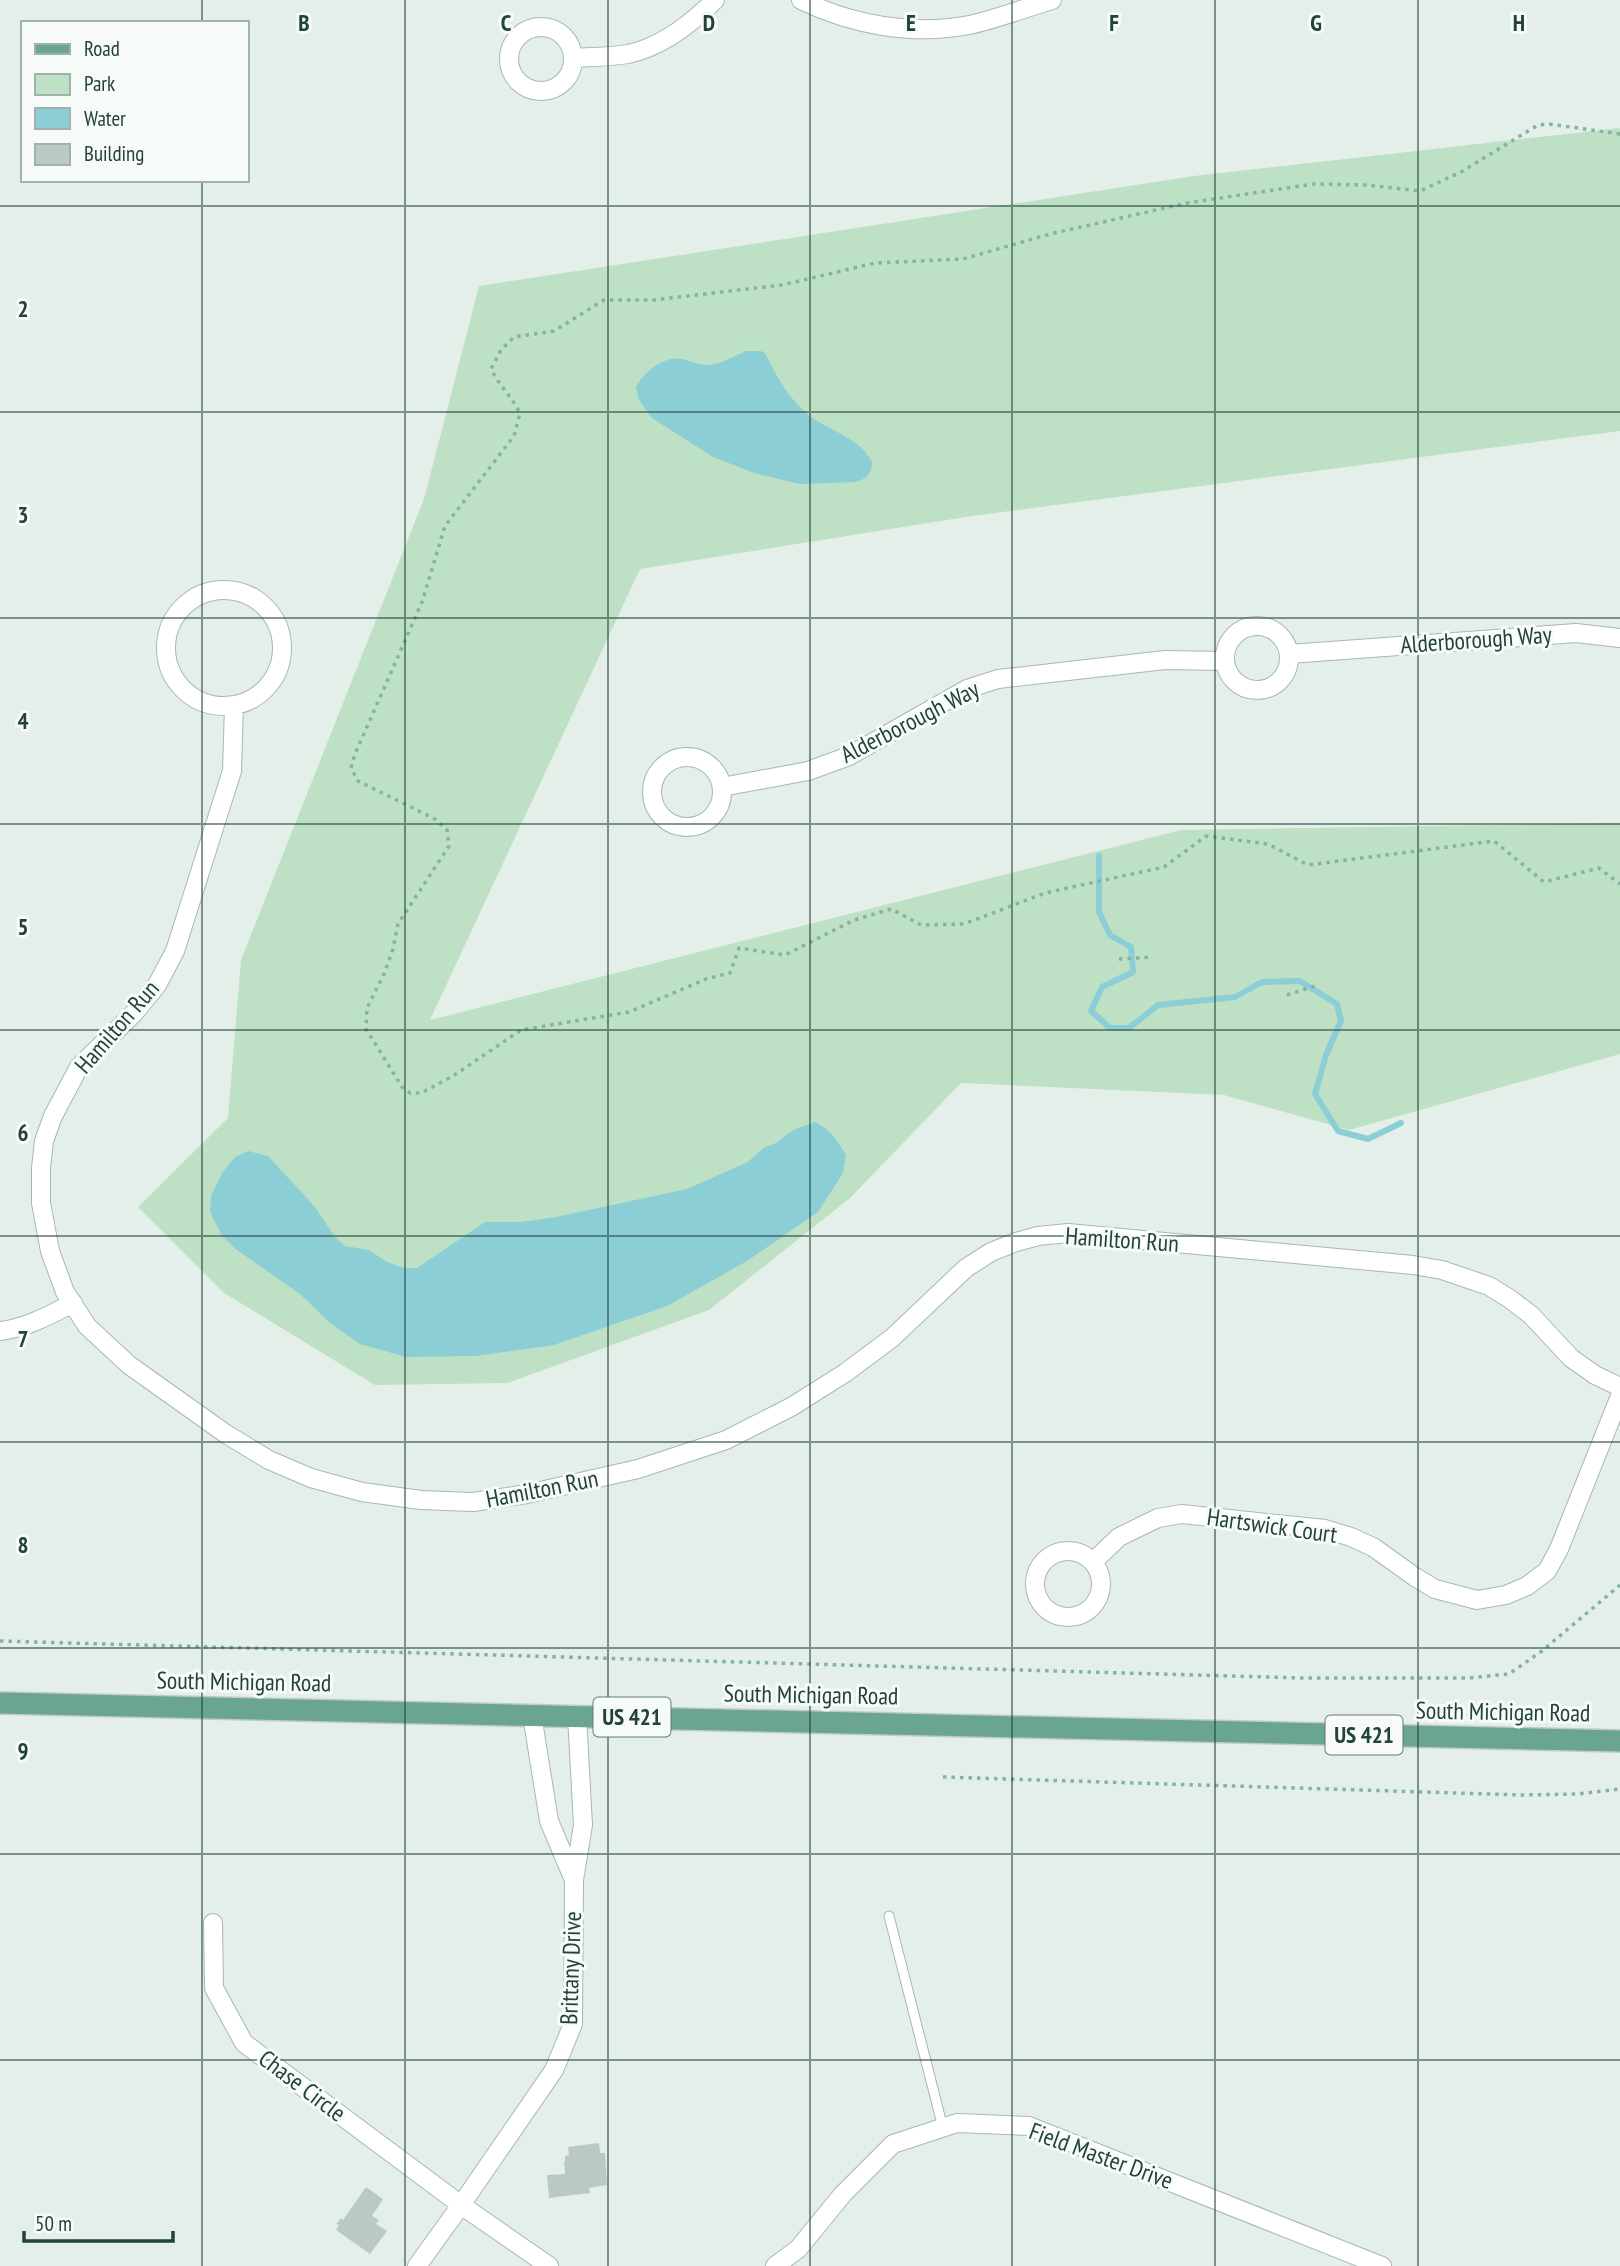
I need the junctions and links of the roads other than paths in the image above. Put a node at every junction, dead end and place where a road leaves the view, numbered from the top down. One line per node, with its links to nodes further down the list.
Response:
1 (715, 0): 4 (street)
2 (801, 0): 3 (street)
3 (1052, 0)
4 (573, 58)
5 (1620, 638): 6 (street, Alderborough Way)
6 (1289, 654): 7 (street); 7 (street)
7 (1226, 661): 9 (street, Alderborough Way)
8 (234, 706): 8 (street); 10 (street, Hamilton Run)
9 (722, 787): 9 (street)
10 (73, 1303): 11 (street); 12 (street, Hamilton Run)
11 (0, 1331)
12 (1620, 1387)
13 (1620, 1396): 14 (street, Hartswick Court)
14 (1093, 1562)
15 (0, 1703): 16 (main road, South Michigan Road / US 421)
16 (532, 1715): 17 (main road, South Michigan Road / US 421); 19 (street, Brittany Drive)
17 (577, 1716): 18 (main road, South Michigan Road / US 421); 19 (street)
18 (1620, 1741)
19 (574, 1880): 23 (street, Brittany Drive)
20 (889, 1916): 22 (lane)
21 (213, 1923): 23 (street, Chase Circle)
22 (943, 2128): 26 (street, Field Master Drive); 27 (street, Field Master Drive)
23 (461, 2205): 24 (street, Brittany Drive); 25 (street)
24 (417, 2266)
25 (549, 2266)
26 (775, 2266)
27 (1382, 2266)

